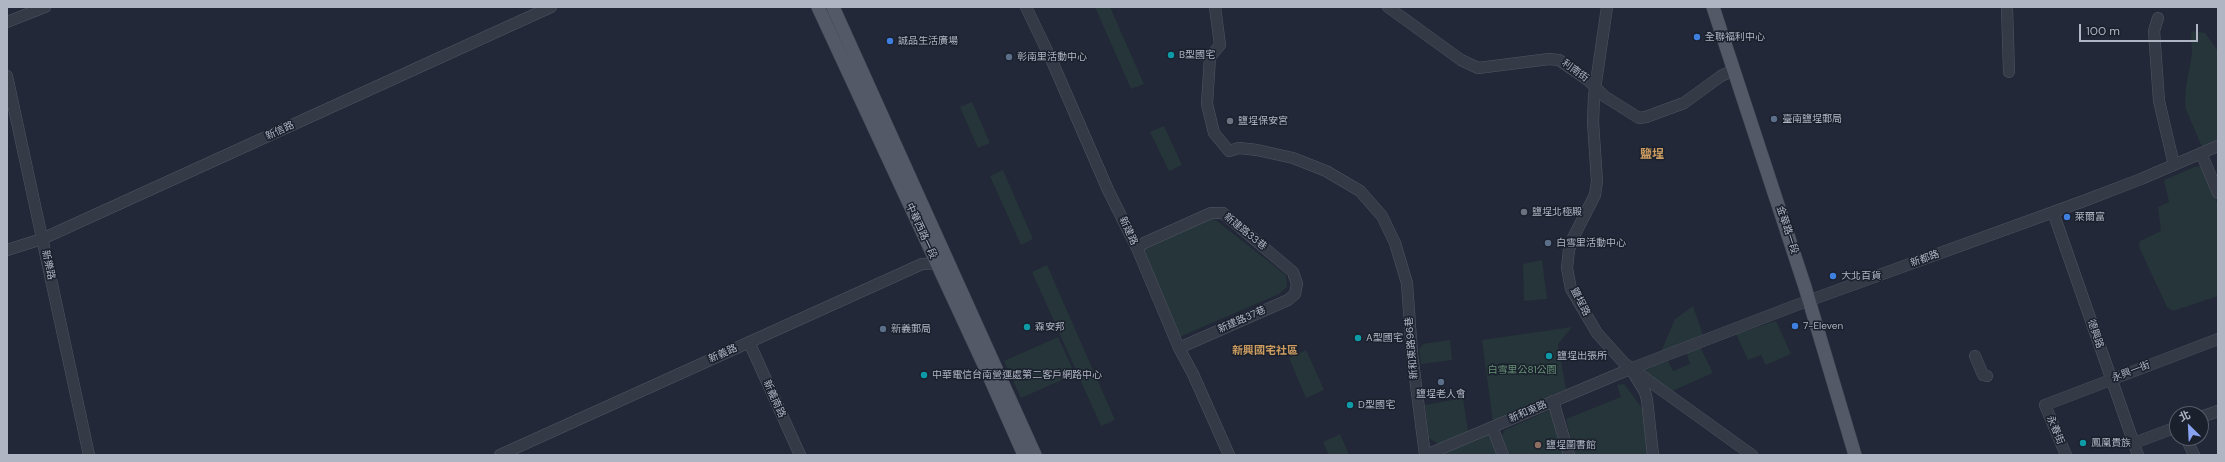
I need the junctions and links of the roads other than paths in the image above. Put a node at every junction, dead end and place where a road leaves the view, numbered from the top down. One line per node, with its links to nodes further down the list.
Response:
1 (45, 7): 12 (street)
2 (551, 7): 22 (street, 新信路)
3 (818, 7): 25 (main road, 中華西路一段)
4 (833, 7): 25 (main road, 中華西路一段)
5 (1026, 7): 23 (street, 新建路)
6 (1215, 7): 47 (street, 新和東路96巷)
7 (1388, 7): 16 (street, 利南街)
8 (1607, 7): 16 (street, 鹽埕路)
9 (1713, 7): 13 (main road, 金華路一段)
10 (2007, 7): 14 (street)
11 (2158, 18): 19 (street)
12 (7, 22)
13 (1734, 70): 16 (street, 利南街); 27 (main road, 金華路一段)
14 (2009, 72)
15 (7, 76): 22 (street, 新樂路)
16 (1596, 87): 32 (street, 鹽埕路)
17 (2218, 146): 18 (street, 新都路)
18 (2201, 153): 19 (street, 新都路); 20 (street)
19 (2174, 164): 21 (street, 新都路)
20 (2218, 193)
21 (2053, 212): 27 (street, 新都路); 34 (street, 德興路)
22 (42, 239): 24 (street, 新信路); 41 (street, 新樂路)
23 (1137, 248): 26 (street, 新建路33巷); 30 (street, 新建路)
24 (7, 250)
25 (943, 263): 29 (street, 新義路); 44 (main road, 中華西路一段); 45 (main road, 中華西路一段)
26 (1297, 284): 30 (street, 新建路37巷)
27 (1810, 300): 32 (street, 新都路); 52 (main road, 金華路一段)
28 (2218, 339): 34 (street, 永興一街)
29 (749, 342): 42 (street, 新義路); 43 (street, 新義南路)
30 (1179, 348): 46 (street, 新建路)
31 (1975, 356): 33 (street)
32 (1630, 369): 35 (street, 新和東路); 50 (street); 51 (street, 鹽埕路)
33 (1987, 376)
34 (2111, 380): 36 (street, 永興一街); 39 (street, 德興路)
35 (1554, 401): 37 (street, 新和東路); 49 (street)
36 (2045, 405): 40 (street, 永春街)
37 (1492, 427): 47 (street, 新和東路); 48 (street)
38 (2169, 430): 39 (street)
39 (2134, 443): 53 (street, 德興路)
40 (2062, 454)
41 (89, 455)
42 (500, 455)
43 (800, 455)
44 (1024, 455)
45 (1035, 455)
46 (1229, 455)
47 (1425, 455)
48 (1503, 455)
49 (1569, 455)
50 (1653, 455)
51 (1752, 455)
52 (1855, 455)
53 (2138, 455)

